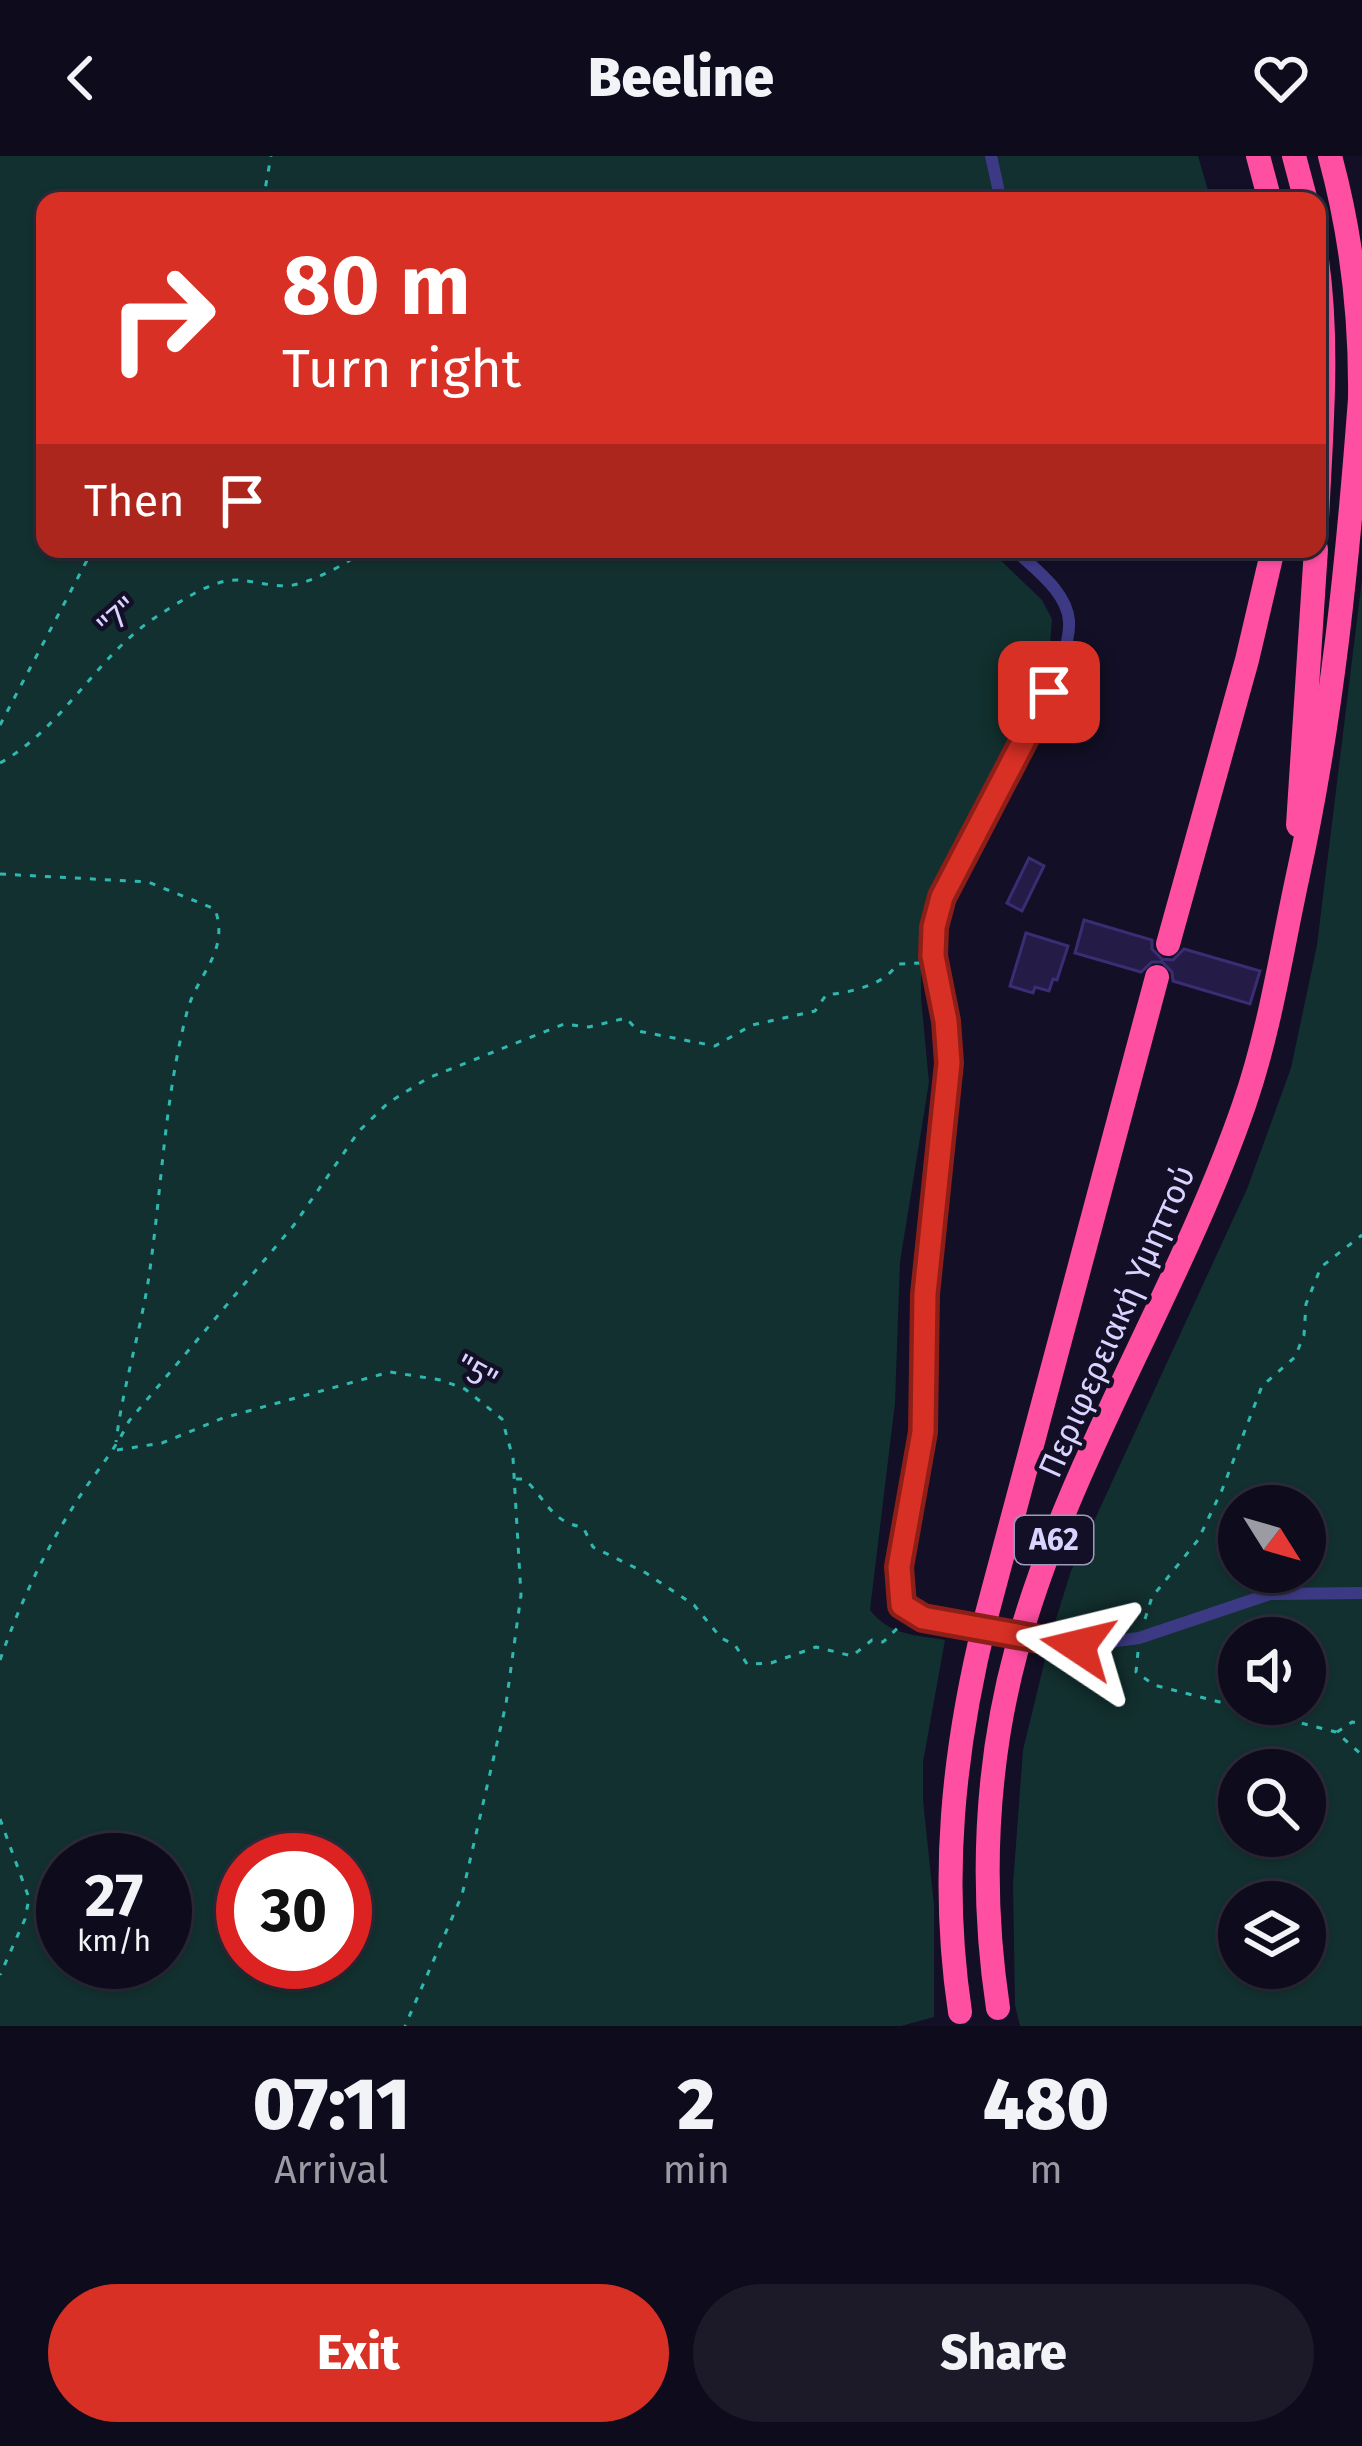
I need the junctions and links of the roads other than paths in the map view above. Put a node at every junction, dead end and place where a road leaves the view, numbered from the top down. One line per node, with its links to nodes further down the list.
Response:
1 (991, 156): 5 (street)
2 (1258, 156): 6 (highway)
3 (1294, 156): 7 (highway)
4 (1330, 156): 11 (highway)
5 (998, 192)
6 (1268, 192)
7 (1304, 192)
8 (1023, 558): 14 (street, bridge)
9 (1271, 558): 12 (highway)
10 (1315, 558): 11 (highway)
11 (1298, 875): 15 (highway, Περιφερειακή Υμηττού / Α62)
12 (1168, 944)
13 (1157, 977): 16 (highway, Περιφερειακή Υμηττού / Α62)
14 (1362, 1593)
15 (998, 2008)
16 (960, 2012)

